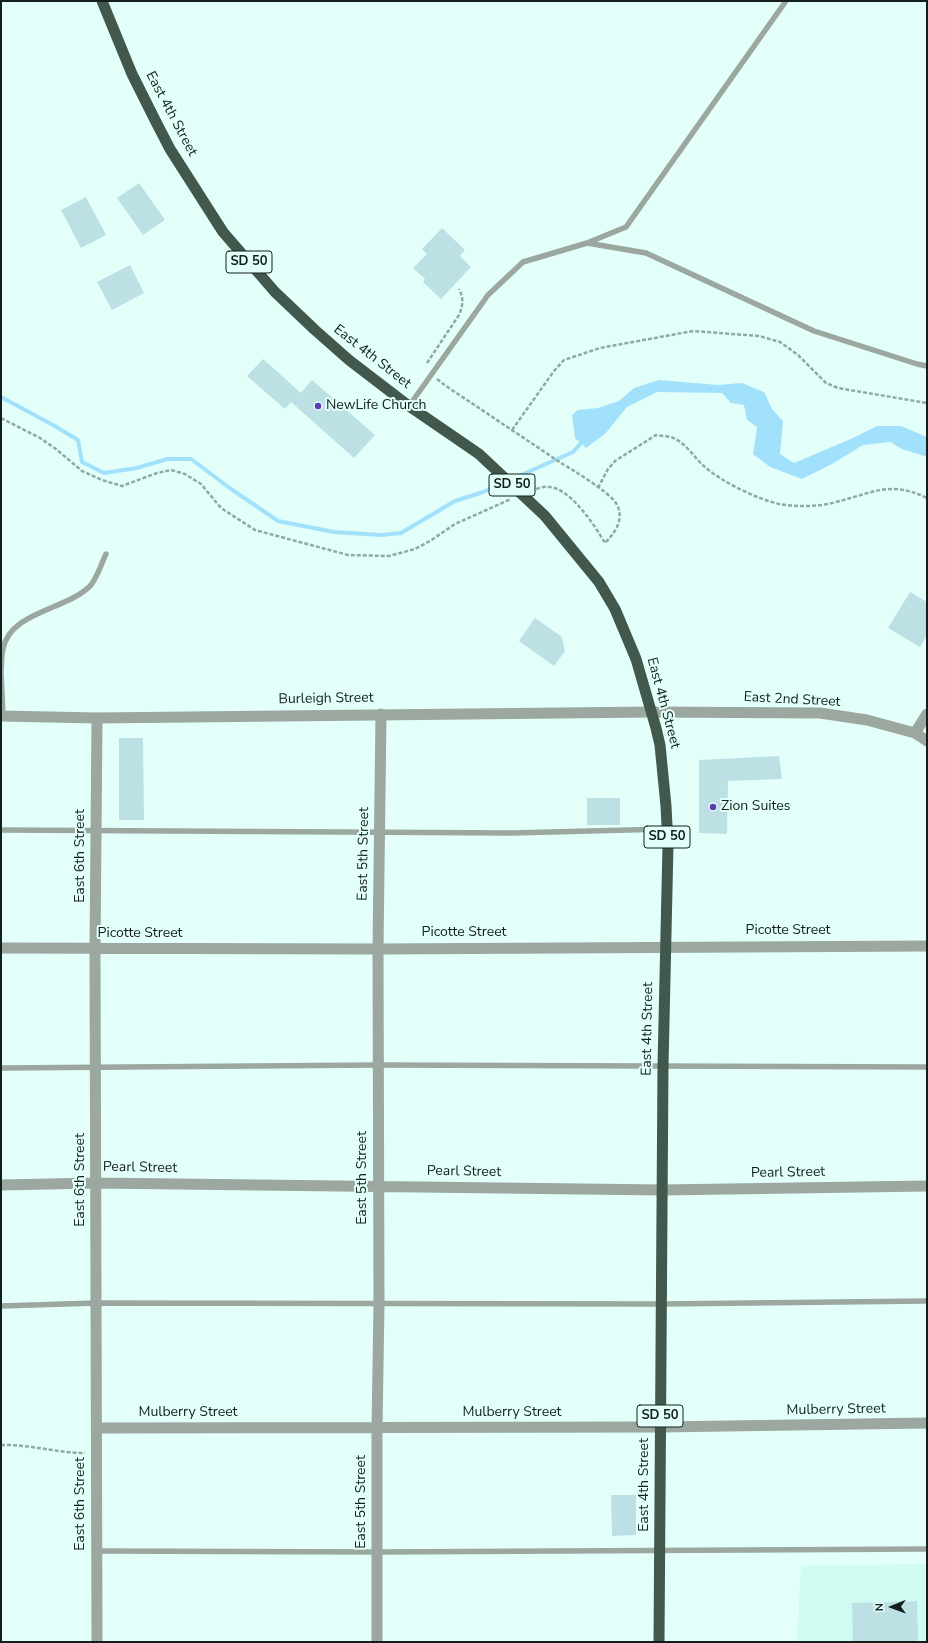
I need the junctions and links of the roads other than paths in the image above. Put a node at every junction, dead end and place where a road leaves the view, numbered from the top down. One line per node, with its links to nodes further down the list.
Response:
1 (102, 1): 5 (highway, East 4th Street / SD 50)
2 (786, 1): 3 (lane)
3 (587, 243): 4 (lane); 5 (lane)
4 (927, 366)
5 (409, 406): 8 (highway, East 4th Street / SD 50)
6 (106, 554): 7 (lane)
7 (1, 672): 11 (lane)
8 (652, 712): 9 (street, Burleigh Street); 13 (street, East 2nd Street); 15 (highway, East 4th Street / SD 50)
9 (381, 714): 12 (street, Burleigh Street); 18 (street, East 5th Street)
10 (927, 714): 13 (street)
11 (2, 716): 12 (street, Burleigh Street)
12 (97, 718): 17 (street, East 6th Street)
13 (915, 733): 14 (street, East 2nd Street)
14 (927, 741)
15 (667, 829): 18 (lane); 19 (highway, East 4th Street / SD 50)
16 (1, 830): 17 (lane)
17 (96, 832): 18 (lane); 23 (street, East 6th Street)
18 (379, 832): 22 (street, East 5th Street)
19 (664, 946): 20 (street, Picotte Street); 22 (street, Picotte Street); 25 (highway, East 4th Street / SD 50)
20 (927, 946)
21 (1, 948): 23 (street, Picotte Street)
22 (378, 948): 23 (street, Picotte Street); 24 (street, East 5th Street)
23 (95, 949): 28 (street, East 6th Street)
24 (378, 1066): 25 (lane); 28 (lane); 31 (street, East 5th Street)
25 (663, 1066): 26 (lane); 33 (highway, East 4th Street / SD 50)
26 (927, 1067)
27 (1, 1068): 28 (lane)
28 (96, 1068): 29 (street, East 6th Street)
29 (96, 1183): 30 (street, Pearl Street); 31 (street, Pearl Street); 35 (street, East 6th Street)
30 (1, 1184)
31 (378, 1186): 33 (street, Pearl Street); 36 (street, East 5th Street)
32 (927, 1186): 33 (street, Pearl Street)
33 (662, 1190): 37 (highway, East 4th Street / SD 50)
34 (927, 1301): 37 (lane)
35 (96, 1303): 36 (lane); 38 (lane); 40 (street, East 6th Street)
36 (379, 1304): 37 (lane); 41 (street, East 5th Street)
37 (661, 1304): 42 (highway, East 4th Street / SD 50)
38 (1, 1306)
39 (927, 1423): 42 (street, Mulberry Street)
40 (97, 1428): 41 (street, Mulberry Street); 45 (street, East 6th Street)
41 (377, 1428): 42 (street, Mulberry Street); 46 (street, East 5th Street)
42 (660, 1428): 44 (highway, East 4th Street / SD 50)
43 (927, 1549): 44 (lane)
44 (660, 1550): 46 (lane); 49 (highway, East 4th Street / SD 50)
45 (96, 1551): 46 (lane); 47 (street, East 6th Street)
46 (377, 1552): 48 (street, East 5th Street)
47 (97, 1642)
48 (377, 1642)
49 (659, 1642)

